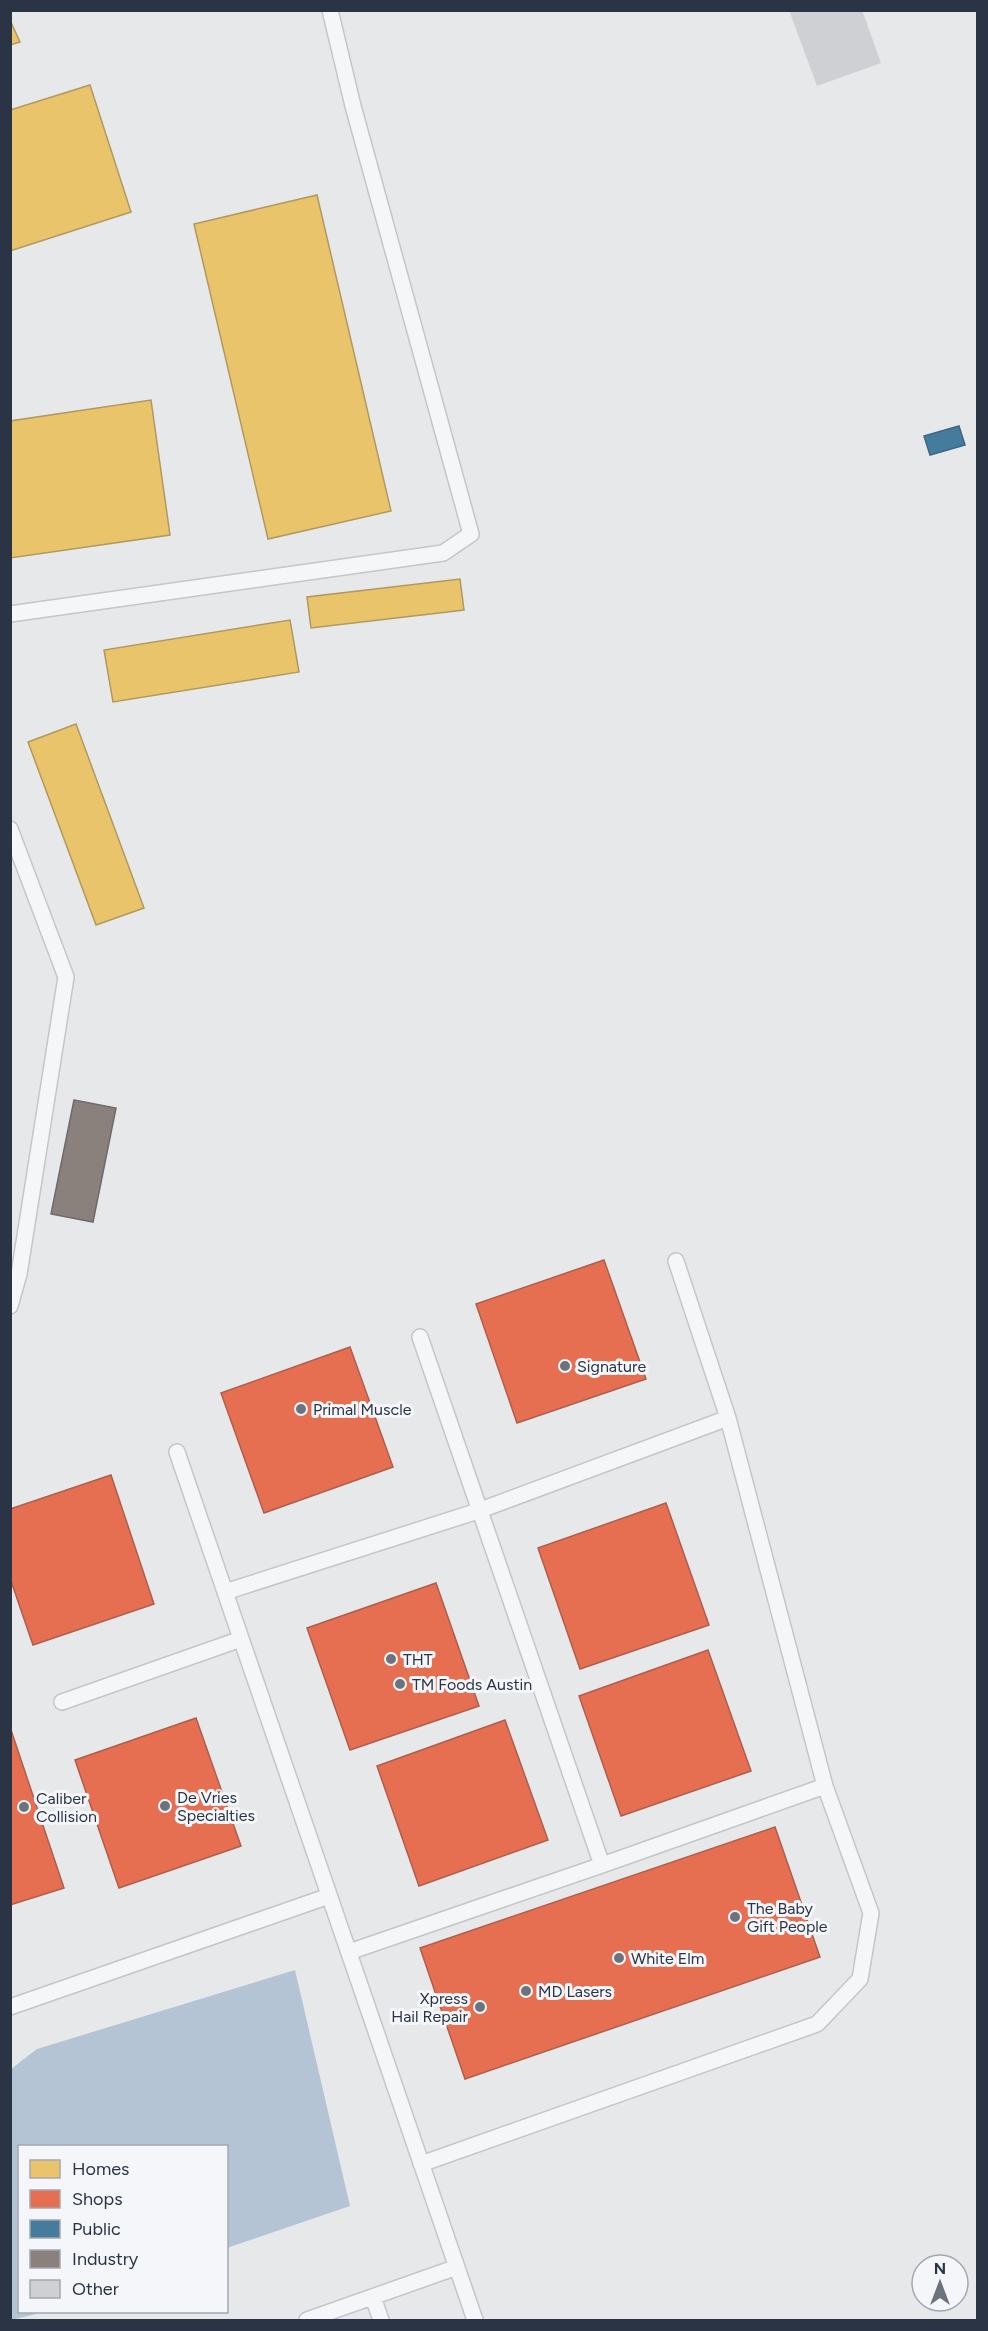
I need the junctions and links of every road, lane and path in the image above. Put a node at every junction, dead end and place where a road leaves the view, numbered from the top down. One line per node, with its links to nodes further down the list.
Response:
1 (330, 10): 2 (lane)
2 (10, 614)
3 (10, 829): 5 (lane)
4 (676, 1262): 7 (lane)
5 (10, 1306)
6 (420, 1337): 9 (lane)
7 (728, 1418): 9 (lane); 13 (lane)
8 (177, 1452): 10 (lane)
9 (478, 1512): 10 (lane); 14 (lane)
10 (225, 1592): 11 (lane)
11 (241, 1639): 12 (lane); 15 (lane)
12 (62, 1702)
13 (825, 1786): 14 (lane); 18 (lane)
14 (602, 1865): 16 (lane)
15 (329, 1896): 16 (lane); 17 (lane)
16 (349, 1952): 18 (lane)
17 (10, 2007)
18 (421, 2164): 19 (lane)
19 (457, 2267): 20 (lane); 23 (lane)
20 (373, 2297): 21 (lane); 22 (lane)
21 (307, 2320)
22 (381, 2320)
23 (475, 2320)

